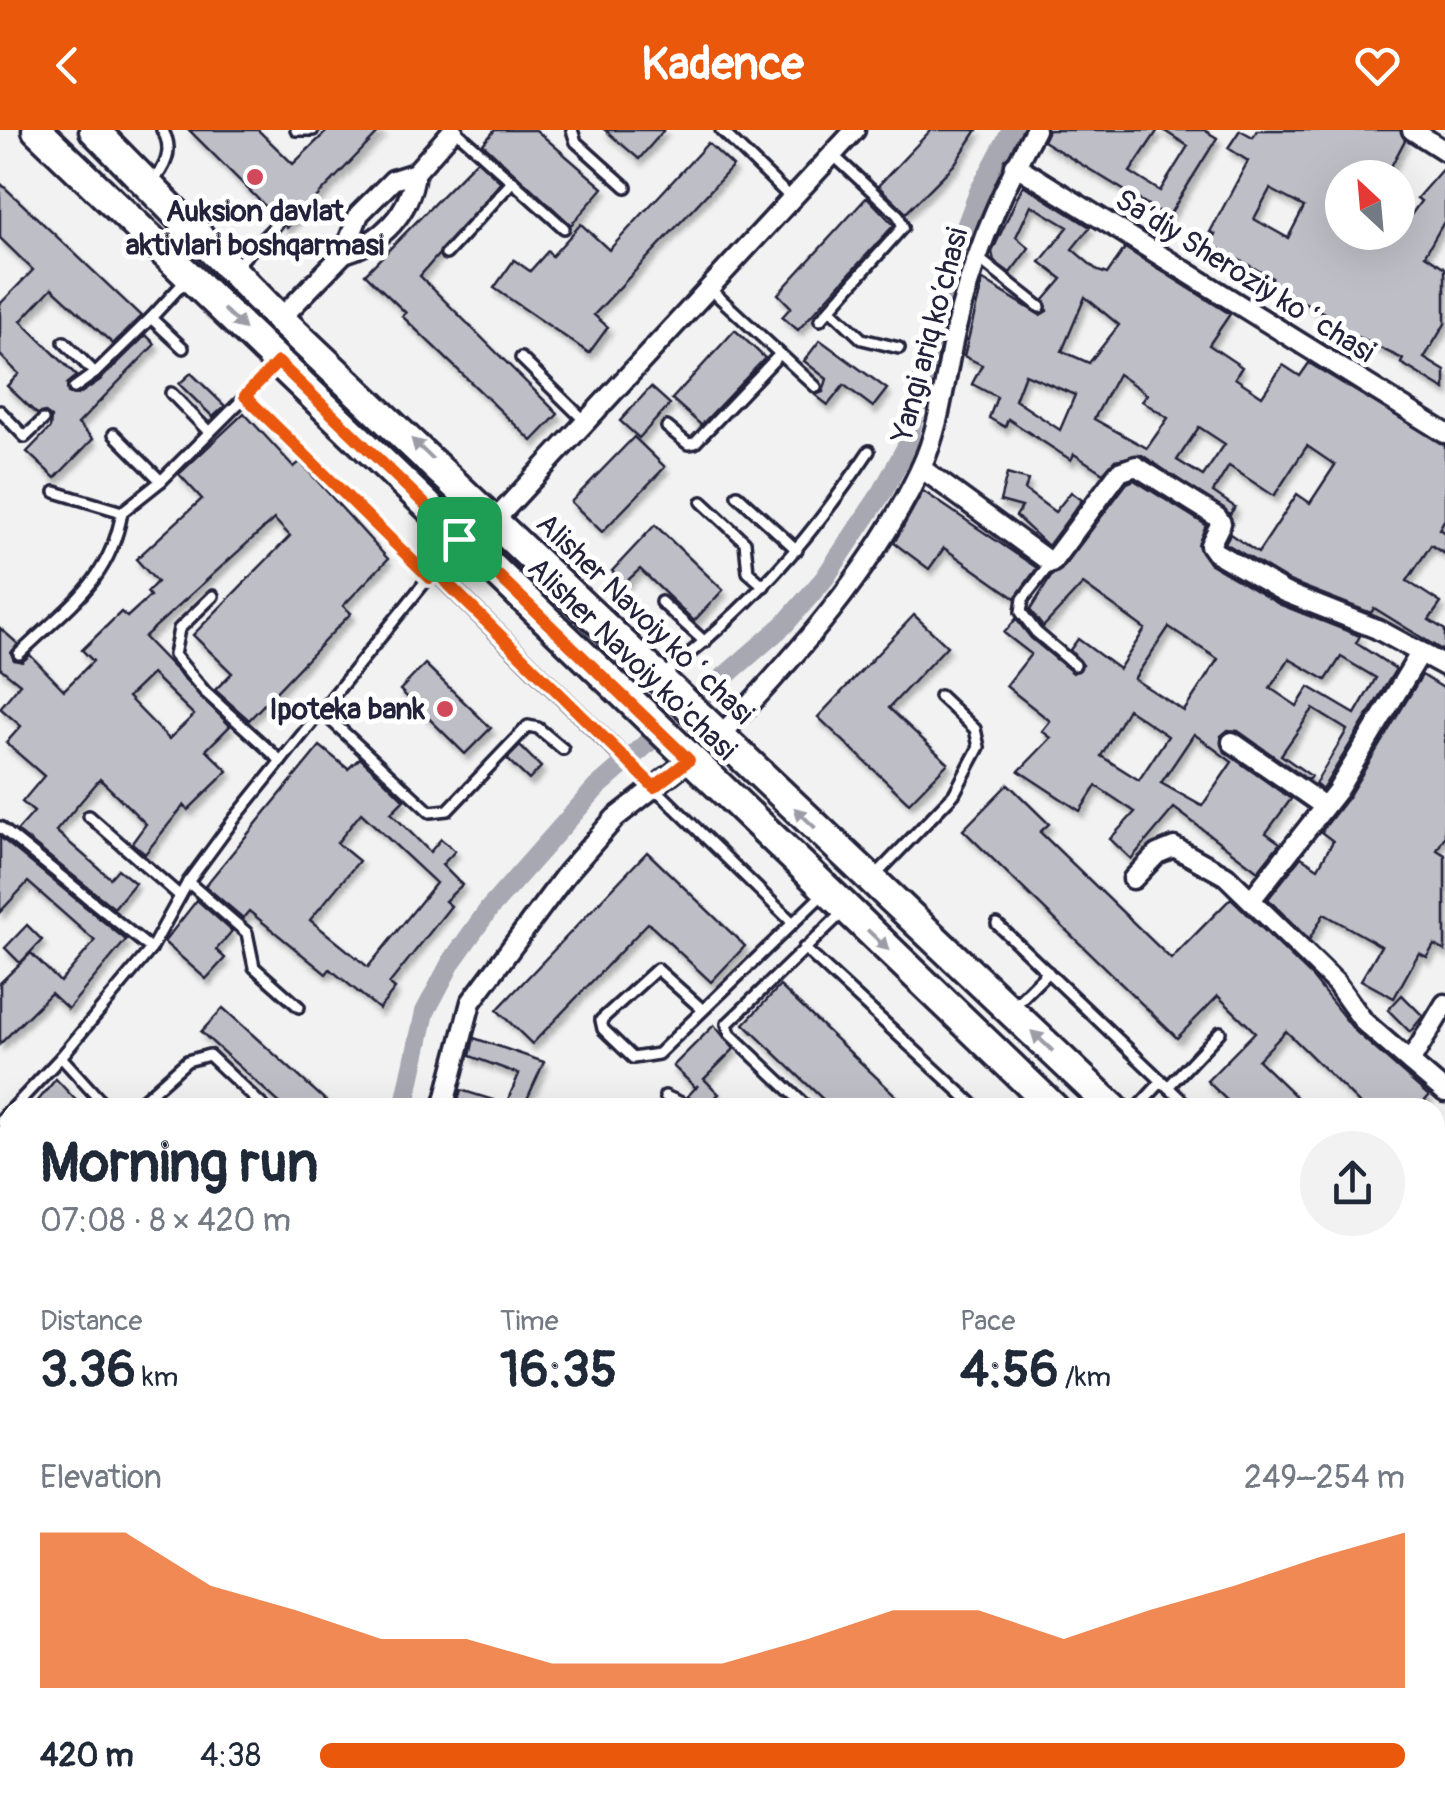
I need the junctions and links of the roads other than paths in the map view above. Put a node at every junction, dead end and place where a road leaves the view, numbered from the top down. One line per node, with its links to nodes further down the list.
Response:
1 (38, 130): 26 (main road, Alisher Navoiy ko'chasi)
2 (94, 130): 17 (main road, Alisher Navoiy koʻchasi)
3 (162, 130): 17 (lane)
4 (296, 130): 5 (lane)
5 (313, 130)
6 (454, 130): 15 (street); 16 (lane)
7 (572, 130): 18 (lane)
8 (721, 130): 19 (lane)
9 (855, 130): 13 (street)
10 (1034, 130): 14 (street, Yangi ariq ko‘chasi)
11 (1412, 130): 12 (street)
12 (1445, 151)
13 (832, 155): 19 (street); 29 (lane)
14 (1016, 165): 24 (street, Yangi ariq ko‘chasi); 49 (street, Saʼdiy Sheroziy koʻchasi)
15 (415, 173): 22 (street); 22 (street)
16 (512, 181): 21 (lane); 23 (lane)
17 (148, 186): 25 (main road, Alisher Navoiy koʻchasi)
18 (626, 187)
19 (792, 199): 27 (street)
20 (276, 225): 25 (lane)
21 (564, 228)
22 (344, 253): 31 (street)
23 (446, 254)
24 (976, 257): 28 (lane); 52 (street, Yangi ariq ko‘chasi)
25 (232, 270): 31 (main road, Alisher Navoiy koʻchasi)
26 (190, 276): 30 (lane); 38 (main road, Alisher Navoiy ko'chasi, one-way to 38)
27 (709, 288): 36 (lane); 46 (street)
28 (1040, 307)
29 (830, 309): 32 (lane); 35 (lane)
30 (151, 318): 34 (lane); 39 (lane)
31 (280, 318): 58 (main road, Alisher Navoiy koʻchasi, one-way to 31)
32 (820, 320)
33 (64, 342): 39 (lane)
34 (183, 348)
35 (899, 348)
36 (780, 354): 40 (lane); 47 (lane)
37 (521, 358): 46 (lane)
38 (278, 362): 43 (lane); 59 (main road, Alisher Navoiy ko'chasi)
39 (95, 373): 41 (lane)
40 (816, 387)
41 (74, 388)
42 (171, 393): 48 (lane)
43 (245, 396): 48 (lane); 62 (lane)
44 (0, 412): 45 (lane)
45 (42, 420)
46 (586, 422): 58 (street)
47 (668, 427)
48 (209, 432): 53 (lane)
49 (1445, 433)
50 (114, 434): 53 (lane)
51 (869, 451): 60 (lane)
52 (921, 468): 61 (street); 74 (street, Yangi ariq ko‘chasi)
53 (160, 480): 57 (lane)
54 (55, 492): 57 (lane)
55 (736, 495): 60 (lane)
56 (702, 502): 63 (lane)
57 (122, 512): 68 (lane)
58 (495, 520): 59 (street); 71 (main road, Alisher Navoiy koʻchasi)
59 (459, 539): 62 (lane); 78 (main road, Alisher Navoiy ko'chasi)
60 (797, 550): 63 (lane)
61 (1051, 563): 67 (street); 69 (lane)
62 (433, 574): 73 (lane); 77 (street)
63 (764, 586): 66 (lane)
64 (213, 596): 79 (lane)
65 (662, 602): 66 (lane)
66 (706, 642): 71 (lane)
67 (1421, 652): 70 (street); 81 (street)
68 (19, 654)
69 (1075, 666)
70 (1445, 666)
71 (663, 683): 74 (main road, Alisher Navoiy koʻchasi)
72 (940, 696): 86 (lane)
73 (322, 712): 76 (lane); 79 (lane)
74 (716, 732): 86 (main road, Alisher Navoiy koʻchasi, one-way to 74)
75 (1232, 742): 81 (street)
76 (564, 749)
77 (618, 752): 80 (lane)
78 (685, 756): 80 (street); 88 (main road, Alisher Navoiy ko'chasi)
79 (281, 762): 85 (lane)
80 (654, 787): 90 (lane); 109 (street)
81 (1324, 806): 89 (street)
82 (90, 816): 87 (lane)
83 (0, 827): 93 (lane)
84 (1133, 879): 89 (street)
85 (188, 882): 87 (lane); 96 (lane)
86 (870, 882): 98 (main road, Alisher Navoiy koʻchasi)
87 (180, 896): 93 (lane)
88 (836, 900): 90 (lane); 92 (lane); 113 (main road, Alisher Navoiy ko'chasi, one-way to 113)
89 (1251, 900): 101 (street)
90 (793, 924): 97 (lane)
91 (997, 924): 94 (lane)
92 (804, 948): 111 (lane); 112 (lane)
93 (151, 949): 100 (lane)
94 (1048, 972): 98 (lane); 102 (lane)
95 (1445, 1004): 101 (street)
96 (299, 1007)
97 (704, 1010): 97 (lane)
98 (1010, 1011): 114 (main road, Alisher Navoiy koʻchasi, one-way to 98)
99 (1220, 1032): 102 (lane)
100 (62, 1057): 105 (lane); 106 (lane)
101 (1410, 1062): 103 (street)
102 (1165, 1084): 115 (lane); 116 (lane)
103 (1445, 1092)
104 (665, 1096): 110 (lane)
105 (22, 1098)
106 (99, 1098)
107 (145, 1098): 108 (lane)
108 (254, 1098)
109 (446, 1098)
110 (670, 1098)
111 (798, 1098)
112 (966, 1098)
113 (1039, 1098)
114 (1102, 1098)
115 (1149, 1098)
116 (1180, 1098)

